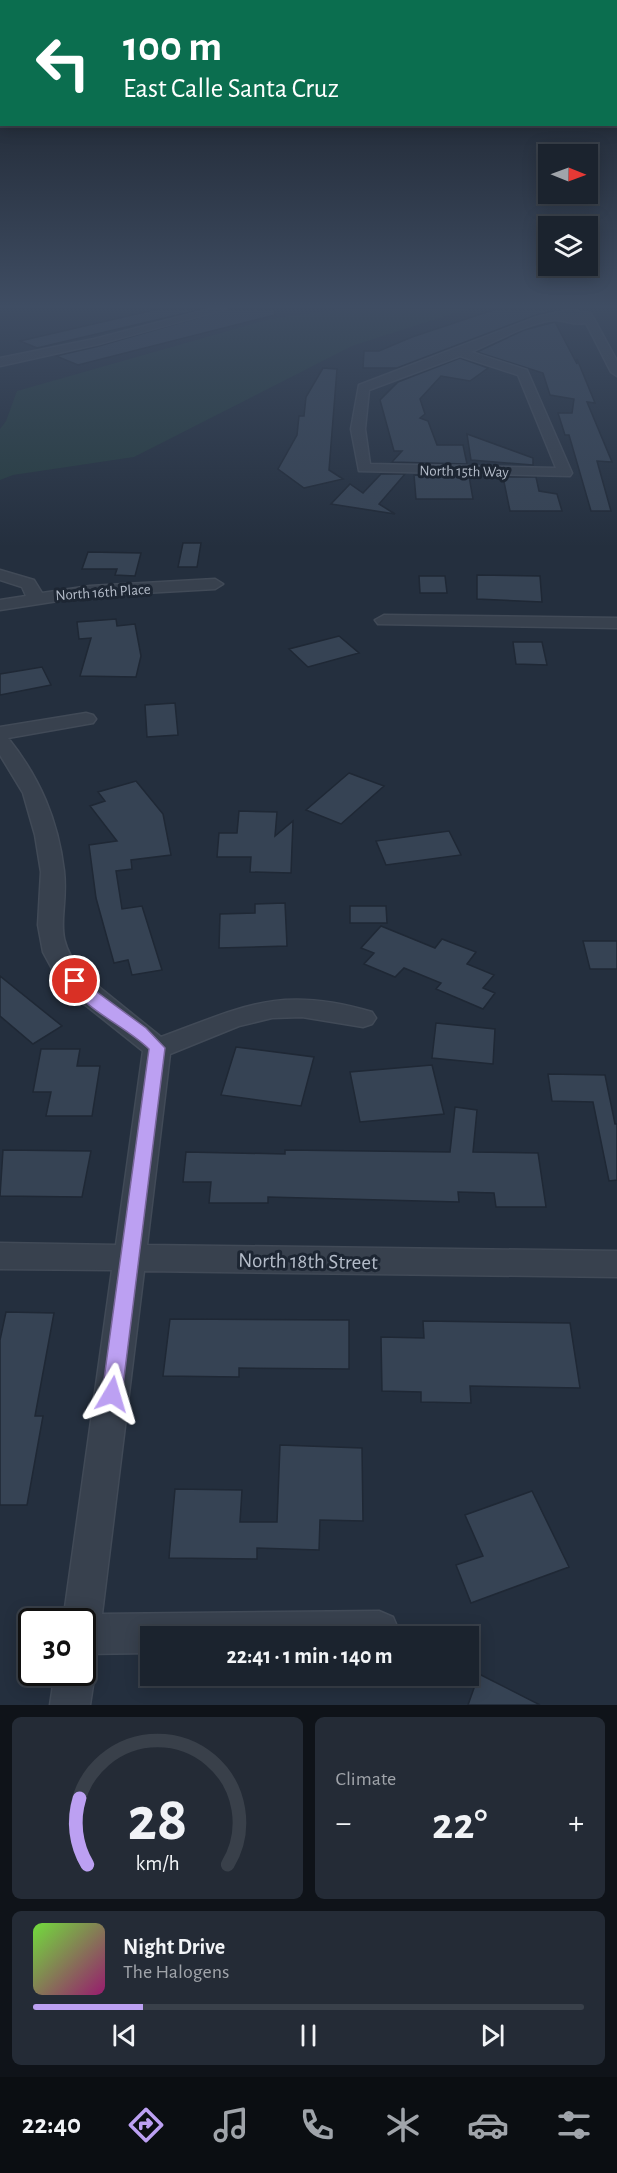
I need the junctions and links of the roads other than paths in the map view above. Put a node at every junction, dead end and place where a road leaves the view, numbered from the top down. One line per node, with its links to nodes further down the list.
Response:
1 (363, 389): 2 (street, North 15th Way)
2 (530, 389)
3 (0, 574): 5 (street, North 16th Place)
4 (215, 585): 5 (street, North 16th Place)
5 (36, 598): 6 (street)
6 (0, 605)
7 (384, 620): 8 (street)
8 (617, 623)
9 (86, 719): 10 (street)
10 (0, 733)
11 (0, 741): 13 (street)
12 (363, 1018): 13 (street)
13 (157, 1048): 15 (street)
14 (0, 1256): 15 (street, North 18th Street)
15 (130, 1257): 16 (street, North 18th Street); 17 (street)
16 (617, 1264)
17 (84, 1608)
18 (140, 1633): 19 (street)
19 (96, 1634)
20 (73, 1686): 21 (street)
21 (70, 1705)

